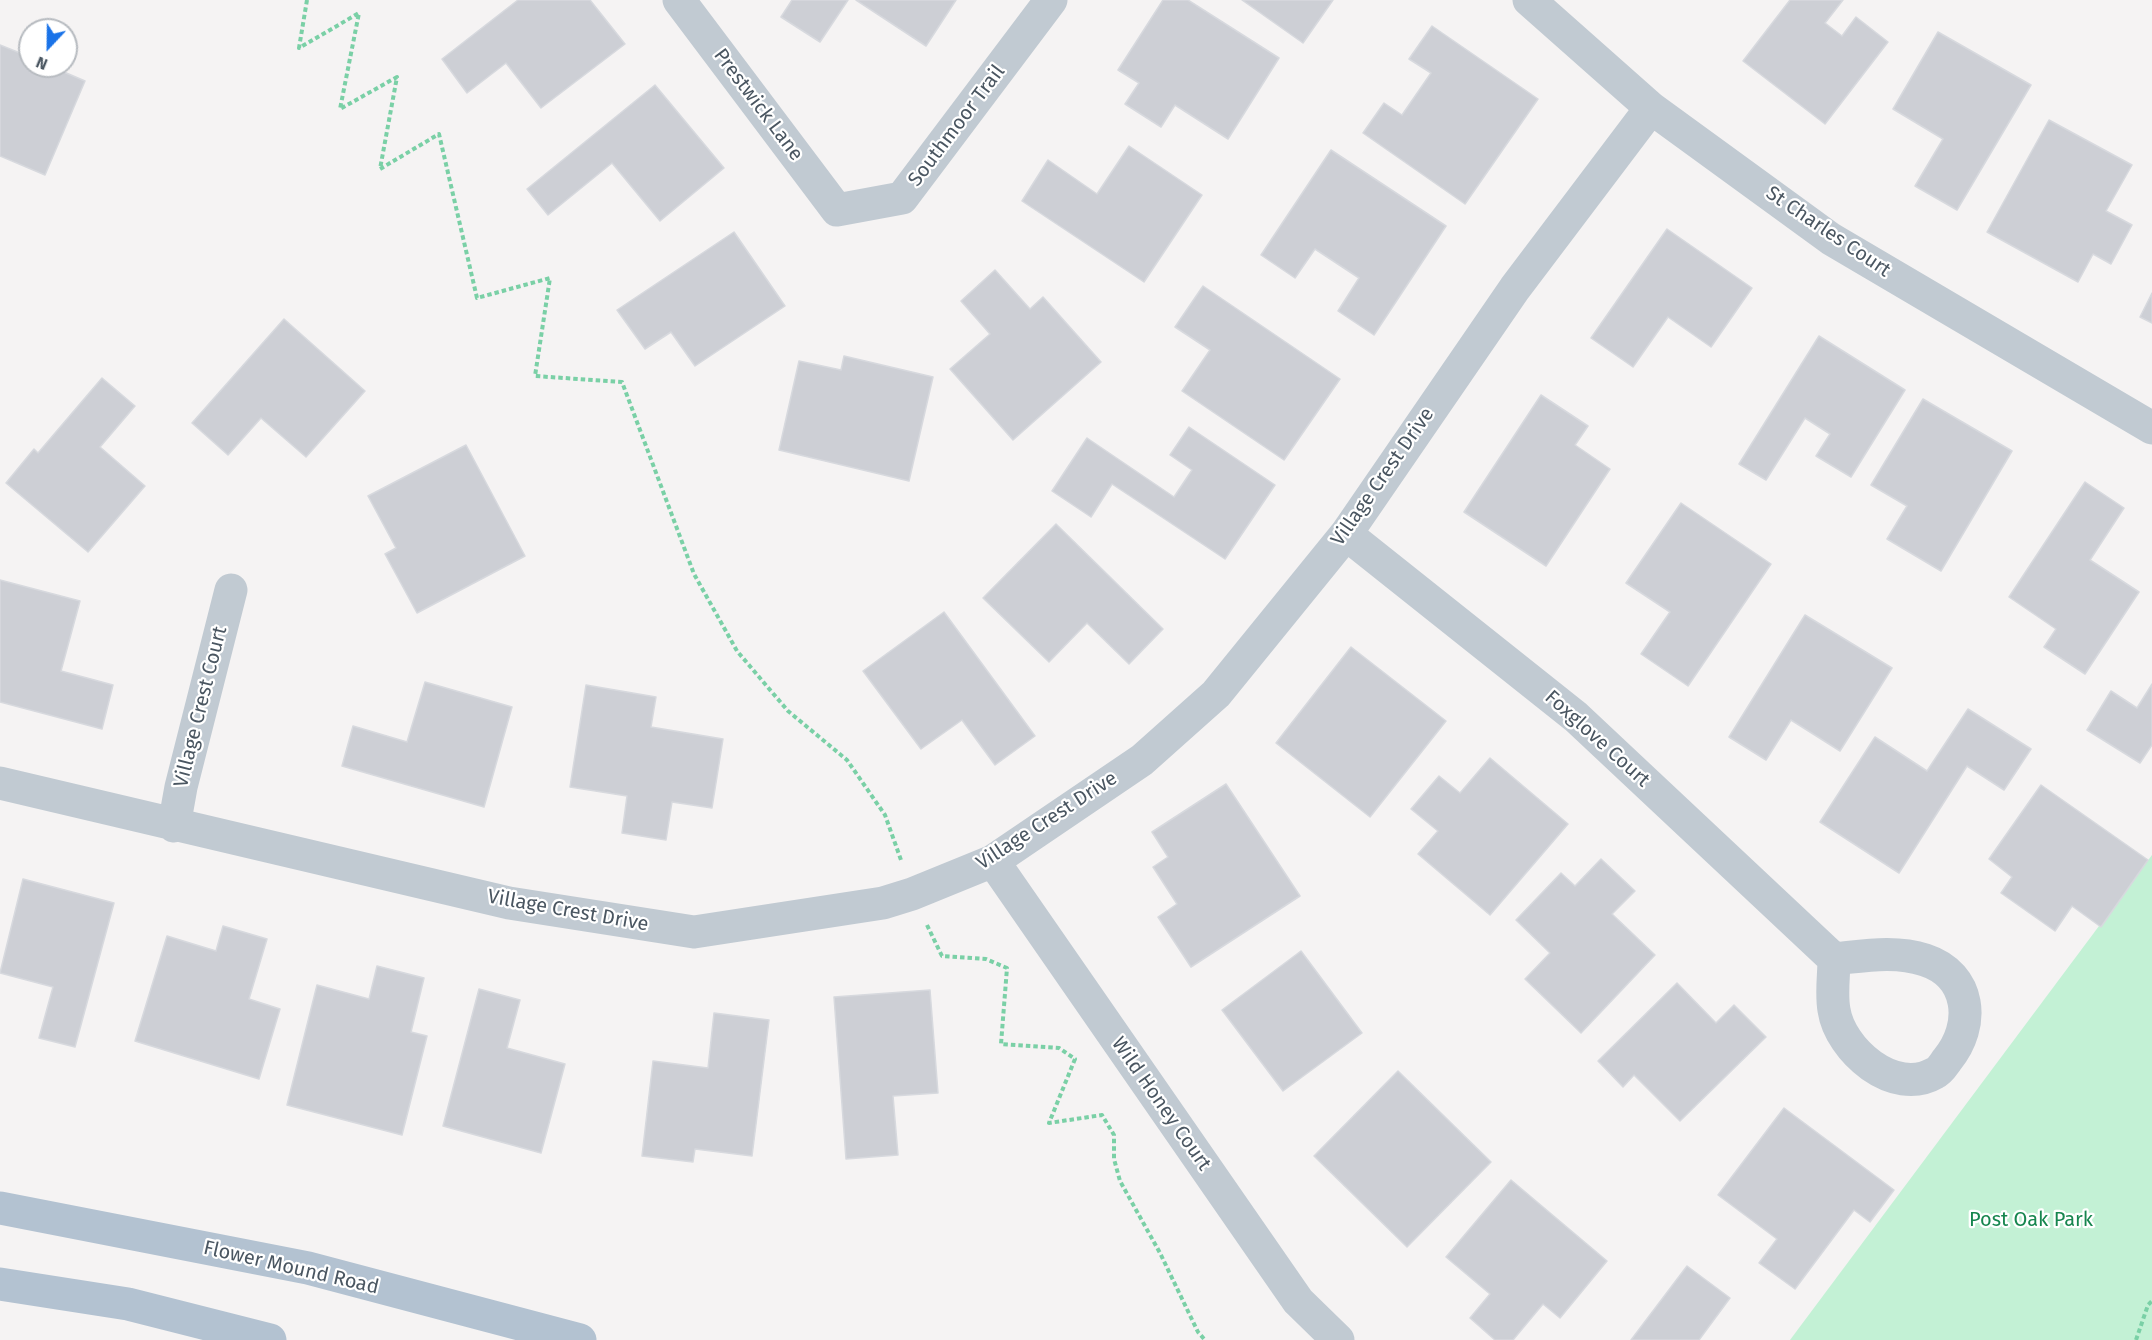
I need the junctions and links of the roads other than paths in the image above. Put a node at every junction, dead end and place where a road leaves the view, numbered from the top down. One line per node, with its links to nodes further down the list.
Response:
1 (680, 0): 5 (street, Prestwick Lane)
2 (1051, 0): 5 (street, Southmoor Trail)
3 (1529, 0): 4 (street, St Charles Court)
4 (1652, 108): 6 (street, St Charles Court); 7 (street, Village Crest Drive)
5 (837, 210)
6 (2152, 428)
7 (1346, 534): 11 (street, Village Crest Drive); 12 (street, Foxglove Court)
8 (231, 590): 10 (street, Village Crest Court)
9 (0, 783): 10 (street, Village Crest Drive)
10 (174, 826): 11 (street, Village Crest Drive)
11 (993, 861): 17 (street, Wild Honey Court)
12 (1834, 959): 12 (street)
13 (0, 1208): 16 (main road, Flower Mound Road)
14 (0, 1284): 15 (main road)
15 (270, 1340)
16 (580, 1340)
17 (1338, 1340)

